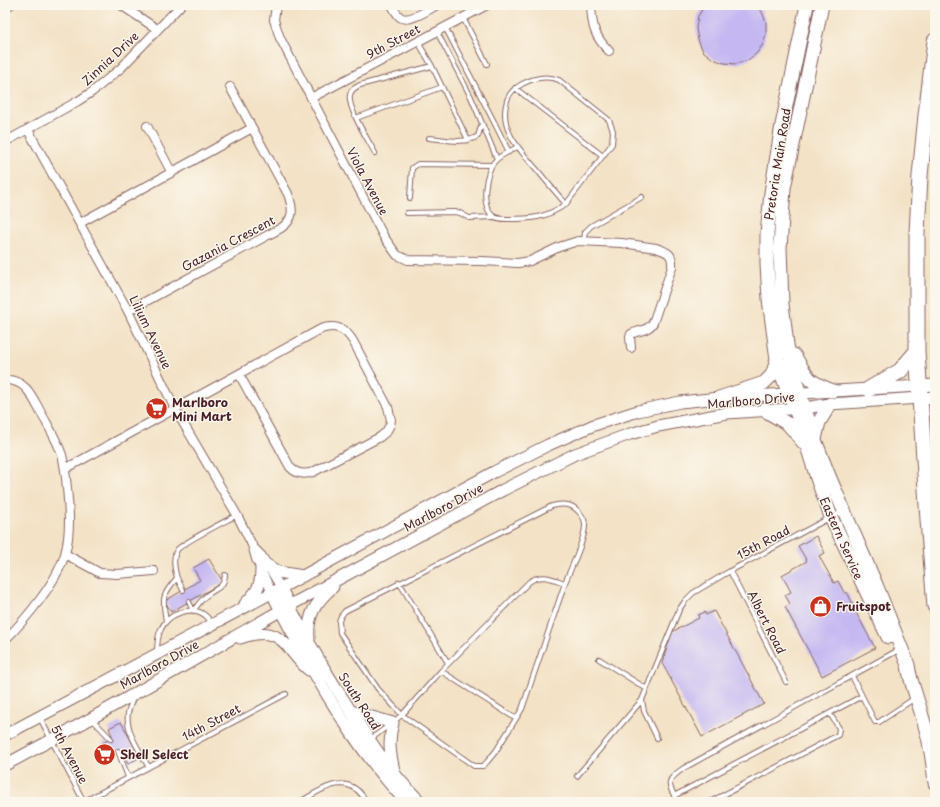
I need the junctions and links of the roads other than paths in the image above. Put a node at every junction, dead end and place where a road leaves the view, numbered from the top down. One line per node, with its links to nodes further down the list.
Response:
1 (10, 5): 11 (street)
2 (121, 5): 14 (street)
3 (181, 5): 14 (street, Zinnia Drive)
4 (276, 5): 24 (street, Viola Avenue)
5 (392, 5): 6 (street)
6 (437, 5)
7 (486, 5): 12 (street, 9th Street)
8 (591, 5): 18 (street)
9 (807, 5): 51 (main road, Pretoria Main Road)
10 (822, 5): 48 (main road, Pretoria Main Road)
11 (5, 8)
12 (462, 18): 13 (street, 9th Street); 19 (lane)
13 (445, 27): 15 (street, 9th Street); 34 (lane)
14 (157, 29): 29 (street, Zinnia Drive)
15 (437, 32): 17 (street, 9th Street); 26 (lane)
16 (935, 41): 50 (highway)
17 (418, 42): 20 (lane); 24 (street, 9th Street)
18 (609, 51)
19 (487, 64)
20 (432, 66): 22 (lane); 25 (lane)
21 (230, 87): 28 (street, Gazania Crescent)
22 (442, 87): 25 (lane); 31 (lane)
23 (515, 88): 33 (lane); 36 (lane); 36 (lane)
24 (311, 98): 46 (street, Viola Avenue)
25 (356, 118): 35 (lane)
26 (482, 122): 31 (lane); 37 (lane)
27 (147, 126): 39 (street)
28 (252, 128): 39 (street); 47 (street, Gazania Crescent)
29 (28, 130): 32 (street, Zinnia Drive); 45 (street, Lilium Avenue)
30 (429, 138): 31 (lane)
31 (468, 140)
32 (5, 142)
33 (517, 147): 34 (lane); 42 (lane)
34 (509, 152): 37 (lane)
35 (375, 153)
36 (603, 156): 42 (lane)
37 (497, 159): 38 (lane)
38 (492, 165): 41 (lane); 44 (lane)
39 (172, 173): 45 (street)
40 (642, 197): 46 (lane)
41 (410, 198)
42 (566, 204): 44 (lane)
43 (407, 213): 44 (lane)
44 (494, 217)
45 (80, 223): 47 (street, Lilium Avenue)
46 (584, 241): 49 (street, Viola Avenue)
47 (128, 311): 62 (street, Lilium Avenue)
48 (787, 345): 56 (main road); 57 (main road, Pretoria Main Road)
49 (631, 348)
50 (917, 351): 55 (highway); 58 (highway)
51 (777, 360): 57 (main road, Pretoria Main Road); 59 (main road)
52 (239, 374): 52 (street); 62 (street)
53 (5, 380): 65 (street)
54 (935, 385): 58 (main road, Marlboro Drive)
55 (868, 389): 56 (main road, Marlboro Drive); 58 (main road, Marlboro Drive)
56 (833, 391): 57 (main road, Marlboro Drive)
57 (795, 394): 59 (main road, Marlboro Drive); 61 (main road, Eastern Service)
58 (925, 394): 60 (main road, Marlboro Drive); 82 (highway)
59 (719, 398): 75 (main road, Marlboro Drive)
60 (830, 404): 61 (main road, Marlboro Drive); 64 (main road)
61 (800, 408): 63 (main road, Marlboro Drive); 64 (main road, Eastern Service)
62 (176, 409): 65 (street); 67 (street, Lilium Avenue)
63 (764, 410): 64 (main road); 73 (main road, Marlboro Drive)
64 (811, 444): 66 (main road, Eastern Service); 68 (main road, Eastern Service)
65 (65, 469): 69 (street)
66 (845, 512): 68 (lane, 15th Road); 98 (main road, Eastern Service)
67 (237, 515): 70 (street, Lilium Avenue); 76 (lane)
68 (831, 517): 72 (lane, 15th Road); 91 (main road, Eastern Service)
69 (65, 554): 71 (street); 88 (street)
70 (264, 567): 75 (main road); 80 (street, Lilium Avenue); 84 (main road)
71 (154, 571)
72 (730, 571): 99 (lane, Albert Road); 100 (lane, 15th Road)
73 (349, 574): 83 (main road, Marlboro Drive); 89 (main road)
74 (225, 575): 85 (lane)
75 (303, 576): 80 (main road, Marlboro Drive)
76 (177, 578): 79 (lane); 86 (lane)
77 (399, 582): 78 (lane); 94 (lane); 108 (lane)
78 (565, 583): 94 (lane); 111 (lane)
79 (183, 590)
80 (276, 590): 83 (main road); 84 (main road, Marlboro Drive)
81 (189, 602): 85 (lane)
82 (935, 606)
83 (285, 608): 89 (main road, South Road); 90 (main road, Marlboro Drive); 96 (main road, South Road)
84 (241, 609): 87 (main road, Marlboro Drive)
85 (193, 611): 86 (lane); 87 (lane)
86 (166, 621): 92 (lane)
87 (212, 624): 92 (main road, Marlboro Drive)
88 (5, 640)
89 (310, 644): 106 (main road, South Road)
90 (220, 645): 96 (main road); 101 (main road, Marlboro Drive)
91 (896, 652): 97 (lane); 98 (main road, Eastern Service)
92 (157, 654): 109 (main road, Marlboro Drive)
93 (600, 659): 100 (lane)
94 (448, 663): 95 (lane)
95 (441, 671): 108 (lane); 111 (lane)
96 (315, 673): 117 (main road, South Road)
97 (852, 676): 103 (lane); 125 (lane)
98 (909, 676): 104 (main road, Eastern Service)
99 (786, 682)
100 (647, 689): 105 (lane, 15th Road)
101 (134, 693): 110 (main road, Marlboro Drive); 120 (lane)
102 (286, 694): 120 (lane, 14th Street)
103 (862, 696): 104 (lane); 107 (lane)
104 (916, 696): 124 (main road, Eastern Service)
105 (642, 700): 114 (lane); 122 (lane, 15th Road)
106 (351, 711): 112 (main road); 117 (main road, South Road)
107 (830, 714): 125 (lane); 132 (lane)
108 (402, 715): 111 (lane); 112 (lane)
109 (38, 716): 113 (main road, Marlboro Drive); 116 (lane, 5th Avenue)
110 (92, 718): 115 (lane); 116 (main road, Marlboro Drive)
111 (515, 718)
112 (393, 723): 117 (lane); 121 (main road)
113 (5, 735)
114 (657, 738)
115 (111, 739)
116 (51, 740): 119 (main road, Marlboro Drive); 126 (lane, 5th Avenue)
117 (365, 743): 121 (main road, South Road); 129 (main road, South Road)
118 (118, 751): 123 (lane)
119 (5, 765)
120 (148, 766): 123 (lane, 14th Street)
121 (395, 775): 130 (main road, South Road)
122 (577, 776)
123 (128, 777): 126 (lane, 14th Street)
124 (935, 783)
125 (674, 796): 131 (lane)
126 (84, 802)
127 (300, 802): 128 (lane)
128 (367, 802)
129 (406, 802)
130 (421, 802)
131 (678, 802)
132 (710, 802)

